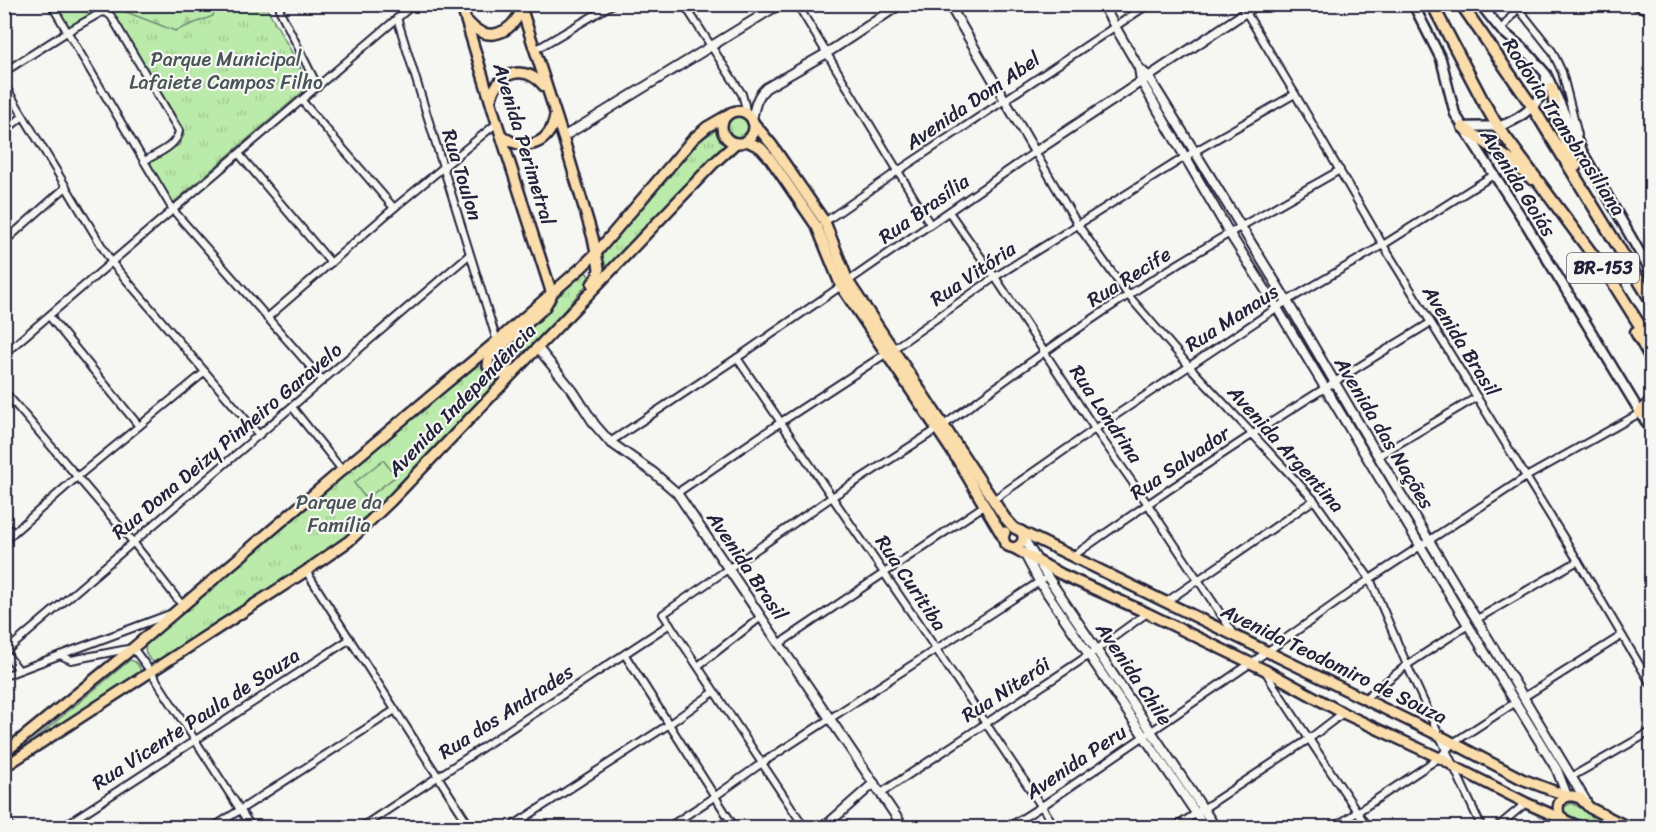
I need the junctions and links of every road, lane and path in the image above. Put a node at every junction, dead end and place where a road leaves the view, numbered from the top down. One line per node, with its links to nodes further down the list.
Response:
1 (51, 4): 28 (street)
2 (283, 4): 36 (street)
3 (414, 4): 24 (street)
4 (461, 4): 25 (main road, Avenida Perimetral)
5 (614, 4): 30 (street)
6 (684, 4): 29 (street)
7 (780, 4): 29 (street)
8 (797, 4): 31 (street)
9 (901, 4): 31 (street)
10 (949, 4): 41 (street)
11 (1102, 4): 26 (street)
12 (1149, 4): 26 (street, Avenida Dom Abel)
13 (1241, 4): 23 (street, Avenida Brasil)
14 (1258, 4): 23 (street, Rua Brasília)
15 (1413, 4): 49 (main road, Avenida Goiás)
16 (1432, 4): 50 (highway, BR-153)
17 (1461, 4): 43 (highway, Rodovia Transbrasiliana / BR-153)
18 (1480, 4): 27 (main road)
19 (1630, 4): 22 (street)
20 (1517, 5): 27 (street); 58 (street)
21 (521, 7): 25 (main road); 30 (main road, Avenida Perimetral)
22 (1652, 12)
23 (1246, 13): 34 (street, Rua Brasília); 39 (street, Avenida Brasil)
24 (397, 18): 36 (street); 62 (street, Rua Toulon)
25 (466, 21): 40 (main road, Avenida Perimetral)
26 (1116, 26): 34 (street); 41 (street, Avenida Dom Abel)
27 (1501, 30): 33 (main road)
28 (67, 32): 32 (street); 61 (street); 61 (street)
29 (711, 48): 47 (street); 53 (street)
30 (535, 50): 38 (main road, Avenida Perimetral)
31 (827, 52): 47 (street); 64 (street)
32 (4, 72)
33 (1546, 74): 37 (main road); 43 (main road)
34 (1144, 79): 56 (street, Avenida das Nações); 57 (street, Rua Brasília); 60 (street, Avenida das Nações)
35 (4, 84): 45 (street)
36 (318, 87): 42 (street)
37 (1551, 88): 58 (main road); 68 (highway)
38 (547, 89): 40 (main road); 44 (main road, Avenida Perimetral)
39 (1295, 94): 56 (street, Rua Vitória); 63 (street, Avenida Brasil)
40 (491, 100): 48 (main road, Avenida Perimetral)
41 (1005, 100): 57 (street); 64 (street, Avenida Dom Abel)
42 (303, 101): 59 (street); 69 (street)
43 (1532, 106): 50 (main road); 68 (highway, Rodovia Transbrasiliana / BR-153)
44 (555, 114): 52 (main road); 53 (main road, Avenida Perimetral)
45 (24, 116): 51 (street); 66 (street)
46 (726, 116): 47 (main road); 55 (main road); 79 (main road, Avenida Independência)
47 (751, 118): 54 (main road); 73 (main road)
48 (497, 123): 52 (main road, Avenida Perimetral); 62 (street)
49 (1463, 127): 50 (main road); 65 (main road, Avenida Goiás); 67 (highway)
50 (1498, 127): 67 (highway, BR-153)
51 (4, 132)
52 (501, 135): 89 (main road, Avenida Perimetral)
53 (563, 137): 79 (main road, Avenida Perimetral)
54 (747, 141): 55 (main road); 73 (main road)
55 (736, 143): 97 (main road, Avenida Independência)
56 (1195, 151): 60 (street, Rua Vitória); 75 (street, Avenida das Nações)
57 (1035, 152): 71 (street, Rua Brasília); 74 (street, Avenida Argentina)
58 (1583, 153): 84 (main road)
59 (239, 154): 70 (street); 82 (street)
60 (1185, 157): 74 (street, Rua Vitória); 76 (street, Avenida das Nações)
61 (144, 161): 70 (street)
62 (443, 168): 69 (street); 80 (street, Rua Toulon)
63 (1340, 170): 75 (street, Rua Recife); 78 (street, Avenida Brasil)
64 (898, 171): 72 (street); 73 (street, Avenida Dom Abel)
65 (1495, 174): 78 (street, Rua Manaus); 116 (main road, Avenida Goiás)
66 (66, 187): 77 (street); 81 (street)
67 (1549, 194): 86 (highway, BR-153)
68 (1590, 199): 92 (highway, Rodovia Transbrasiliana / BR-153)
69 (394, 208): 82 (street)
70 (172, 210): 81 (street); 95 (street)
71 (949, 212): 72 (street, Rua Brasília); 85 (street, Rua Londrina)
72 (930, 224): 88 (street, Rua Brasília)
73 (821, 225): 88 (main road, Avenida Chile)
74 (1078, 225): 85 (street, Rua Vitória); 90 (street, Avenida Argentina)
75 (1242, 227): 76 (street, Rua Recife); 91 (street, Avenida das Nações)
76 (1230, 234): 90 (street, Rua Recife); 93 (street, Avenida das Nações)
77 (4, 242)
78 (1383, 245): 91 (street, Rua Manaus); 96 (street, Avenida Brasil)
79 (597, 252): 83 (main road, Avenida Independência); 87 (main road)
80 (470, 255): 98 (street, Rua Toulon); 109 (street, Rua Dona Deizy Pinheiro Garavelo)
81 (112, 263): 94 (street); 108 (street)
82 (331, 263): 95 (street)
83 (582, 267): 87 (main road); 89 (main road, Avenida Independência)
84 (1650, 270)
85 (995, 278): 101 (street, Rua Vitória); 102 (street, Rua Londrina)
86 (1612, 281): 99 (highway, BR-153); 105 (highway)
87 (592, 284): 97 (main road)
88 (844, 284): 101 (main road, Avenida Chile); 104 (street, Rua Brasília)
89 (552, 294): 98 (main road, Avenida Independência); 107 (main road)
90 (1128, 296): 102 (street, Rua Recife); 106 (street, Avenida Argentina)
91 (1287, 301): 93 (street, Rua Manaus); 110 (street, Avenida das Nações)
92 (1652, 302)
93 (1277, 308): 106 (street, Rua Manaus); 111 (street, Avenida das Nações)
94 (49, 316): 103 (street); 118 (street)
95 (267, 318): 109 (street)
96 (1430, 323): 110 (street, Rua Salvador); 113 (street, Avenida Brasil)
97 (559, 325): 100 (main road, Avenida Independência)
98 (497, 341): 126 (main road, Avenida Independência)
99 (1652, 345)
100 (537, 347): 107 (main road, Avenida Independência); 124 (street, Avenida Brasil)
101 (889, 351): 117 (street, Rua Vitória); 119 (main road, Avenida Chile)
102 (1044, 352): 119 (street, Rua Recife); 120 (street, Rua Londrina)
103 (4, 354)
104 (738, 358): 117 (street, Rua Curitiba); 124 (street, Rua Brasília)
105 (1652, 360)
106 (1189, 366): 120 (street, Rua Manaus); 123 (street, Avenida Argentina)
107 (517, 368): 148 (main road, Avenida Independência)
108 (205, 372): 118 (street); 122 (street)
109 (322, 381): 115 (street, Rua Dona Deizy Pinheiro Garavelo)
110 (1334, 381): 111 (street, Rua Salvador); 125 (street, Avenida das Nações)
111 (1324, 387): 123 (street, Rua Salvador); 141 (street, Avenida das Nações)
112 (4, 391): 127 (street)
113 (1477, 398): 125 (street); 128 (street, Avenida Brasil)
114 (1652, 400): 116 (highway)
115 (292, 407): 122 (street, Rua Dona Deizy Pinheiro Garavelo); 126 (street)
116 (1640, 413): 121 (main road, Avenida Goiás); 128 (street, Avenida Peru)
117 (781, 422): 129 (street, Rua Vitória); 130 (street, Rua Curitiba)
118 (139, 426): 127 (street)
119 (940, 428): 130 (street, Rua Recife); 132 (main road, Avenida Chile)
120 (1095, 429): 132 (street, Rua Manaus); 133 (street, Rua Londrina)
121 (1652, 432)
122 (259, 435): 140 (street, Rua Dona Deizy Pinheiro Garavelo)
123 (1252, 435): 131 (street, Avenida Argentina); 133 (street, Rua Salvador)
124 (610, 442): 129 (street, Avenida Brasil)
125 (1378, 456): 138 (street, Avenida das Nações)
126 (342, 470): 154 (main road, Avenida Independência)
127 (77, 477): 136 (street); 140 (street)
128 (1526, 477): 138 (street, Avenida Peru); 146 (street, Avenida Brasil)
129 (677, 493): 147 (street, Avenida Brasil)
130 (832, 497): 147 (street, Rua Recife); 149 (street, Rua Curitiba)
131 (1314, 500): 151 (street, Avenida Argentina); 152 (street)
132 (989, 503): 135 (main road, Avenida Chile); 137 (main road, Avenida Chile); 149 (street, Rua Manaus)
133 (1147, 503): 144 (street, Rua Salvador); 152 (street, Rua Londrina)
134 (4, 524): 136 (street)
135 (1020, 532): 137 (main road); 142 (main road); 144 (main road, Avenida Teodomiro de Souza); 145 (street, Avenida Chile)
136 (13, 533): 139 (street)
137 (1003, 537): 142 (main road)
138 (1430, 540): 141 (street, Avenida Peru); 157 (street, Avenida das Nações)
139 (4, 541)
140 (133, 542): 154 (street); 167 (street, Rua Dona Deizy Pinheiro Garavelo)
141 (1421, 546): 151 (street, Avenida Peru); 159 (street, Avenida das Nações)
142 (1014, 548): 143 (main road, Avenida Teodomiro de Souza)
143 (1024, 554): 145 (main road, Avenida Teodomiro de Souza); 150 (street, Avenida Chile)
144 (1073, 556): 153 (main road, Avenida Teodomiro de Souza)
145 (1037, 560): 150 (street, Avenida Chile); 155 (main road, Avenida Teodomiro de Souza)
146 (1578, 561): 157 (street); 161 (street, Avenida Brasil)
147 (728, 568): 156 (street, Avenida Brasil); 158 (street, Rua Recife)
148 (306, 571): 162 (street); 176 (main road, Avenida Independência)
149 (884, 573): 163 (street, Rua Manaus); 165 (street, Rua Curitiba)
150 (1043, 579): 165 (street); 168 (street, Avenida Chile)
151 (1370, 579): 166 (street, Avenida Peru); 172 (street, Avenida Argentina)
152 (1199, 580): 153 (street); 160 (street, Rua Londrina)
153 (1166, 602): 160 (main road, Avenida Teodomiro de Souza)
154 (179, 609): 164 (main road, Avenida Independência); 169 (street)
155 (1148, 613): 168 (street, Rua Niterói); 171 (main road, Avenida Teodomiro de Souza)
156 (761, 616): 163 (street, Avenida Brasil); 173 (street)
157 (1477, 619): 180 (street, Avenida das Nações)
158 (670, 624): 170 (street, Rua dos Andrades); 173 (street)
159 (1468, 625): 172 (street); 182 (street, Avenida das Nações)
160 (1235, 636): 166 (main road, Avenida Teodomiro de Souza)
161 (1621, 636): 178 (street, Avenida Brasil); 180 (street)
162 (350, 639): 183 (street); 192 (street, Rua Vicente Paula de Souza)
163 (779, 644): 185 (street, Avenida Brasil)
164 (134, 648): 169 (street); 176 (street); 194 (main road, Avenida Independência)
165 (936, 649): 185 (street); 186 (street, Rua Curitiba)
166 (1268, 651): 171 (street, Avenida Peru); 181 (main road, Avenida Teodomiro de Souza)
167 (5, 652): 174 (street)
168 (1093, 652): 186 (street, Rua Niterói); 189 (street, Avenida Chile)
169 (60, 655): 174 (street)
170 (625, 655): 187 (street); 200 (street, Rua dos Andrades)
171 (1251, 663): 175 (main road, Avenida Teodomiro de Souza); 189 (street, Avenida Peru)
172 (1407, 665): 181 (street); 190 (street, Avenida Argentina)
173 (698, 666): 179 (street)
174 (19, 670): 177 (street)
175 (1265, 670): 184 (main road, Avenida Teodomiro de Souza); 191 (street)
176 (151, 672): 192 (street); 197 (main road, Avenida Independência)
177 (4, 676)
178 (1652, 686)
179 (714, 692): 187 (street); 196 (street)
180 (1524, 697): 199 (street, Avenida das Nações)
181 (1364, 699): 190 (main road, Avenida Teodomiro de Souza)
182 (1516, 702): 193 (street); 203 (street, Avenida das Nações)
183 (395, 710): 200 (street); 208 (street)
184 (1343, 713): 191 (street); 195 (main road, Avenida Teodomiro de Souza)
185 (831, 718): 196 (street); 201 (street, Avenida Brasil)
186 (986, 722): 202 (street, Rua Niterói); 206 (street, Rua Curitiba)
187 (668, 725): 204 (street); 219 (street)
188 (1652, 731): 199 (street)
189 (1148, 734): 206 (street, Avenida Peru); 209 (street, Avenida Chile)
190 (1440, 736): 193 (main road, Avenida Teodomiro de Souza)
191 (1309, 739): 209 (street); 210 (street)
192 (195, 740): 208 (street); 214 (street, Rua Vicente Paula de Souza)
193 (1449, 746): 195 (street); 198 (street); 203 (main road, Avenida Teodomiro de Souza)
194 (4, 753)
195 (1439, 758): 198 (main road, Avenida Teodomiro de Souza); 210 (street)
196 (762, 763): 204 (street); 222 (street)
197 (4, 766)
198 (1455, 767): 205 (main road, Avenida Teodomiro de Souza); 232 (street)
199 (1573, 776): 207 (street, Avenida das Nações)
200 (438, 777): 217 (street, Rua dos Andrades); 218 (street)
201 (874, 783): 202 (street, Avenida Brasil); 223 (street)
202 (881, 794): 224 (street, Avenida Brasil)
203 (1567, 796): 207 (main road, Avenida Teodomiro de Souza); 212 (main road)
204 (714, 797): 220 (street); 221 (street)
205 (1526, 803): 212 (main road, Avenida Teodomiro de Souza); 233 (street)
206 (1042, 806): 225 (street, Avenida Peru); 226 (street, Rua Curitiba)
207 (1590, 808): 235 (main road, Avenida Teodomiro de Souza)
208 (240, 809): 215 (street); 216 (street)
209 (1199, 810): 227 (street); 228 (street, Avenida Chile); 229 (street, Avenida Chile)
210 (1357, 811): 230 (street); 231 (street)
211 (4, 816): 213 (street)
212 (1566, 820): 234 (main road, Avenida Teodomiro de Souza)
213 (12, 828)
214 (61, 828)
215 (212, 828)
216 (252, 828)
217 (360, 828)
218 (471, 828)
219 (509, 828)
220 (667, 828)
221 (735, 828)
222 (805, 828)
223 (823, 828)
224 (904, 828)
225 (1007, 828)
226 (1056, 828)
227 (1174, 828)
228 (1206, 828)
229 (1216, 828)
230 (1334, 828)
231 (1368, 828)
232 (1482, 828)
233 (1496, 828)
234 (1582, 828)
235 (1630, 828)

